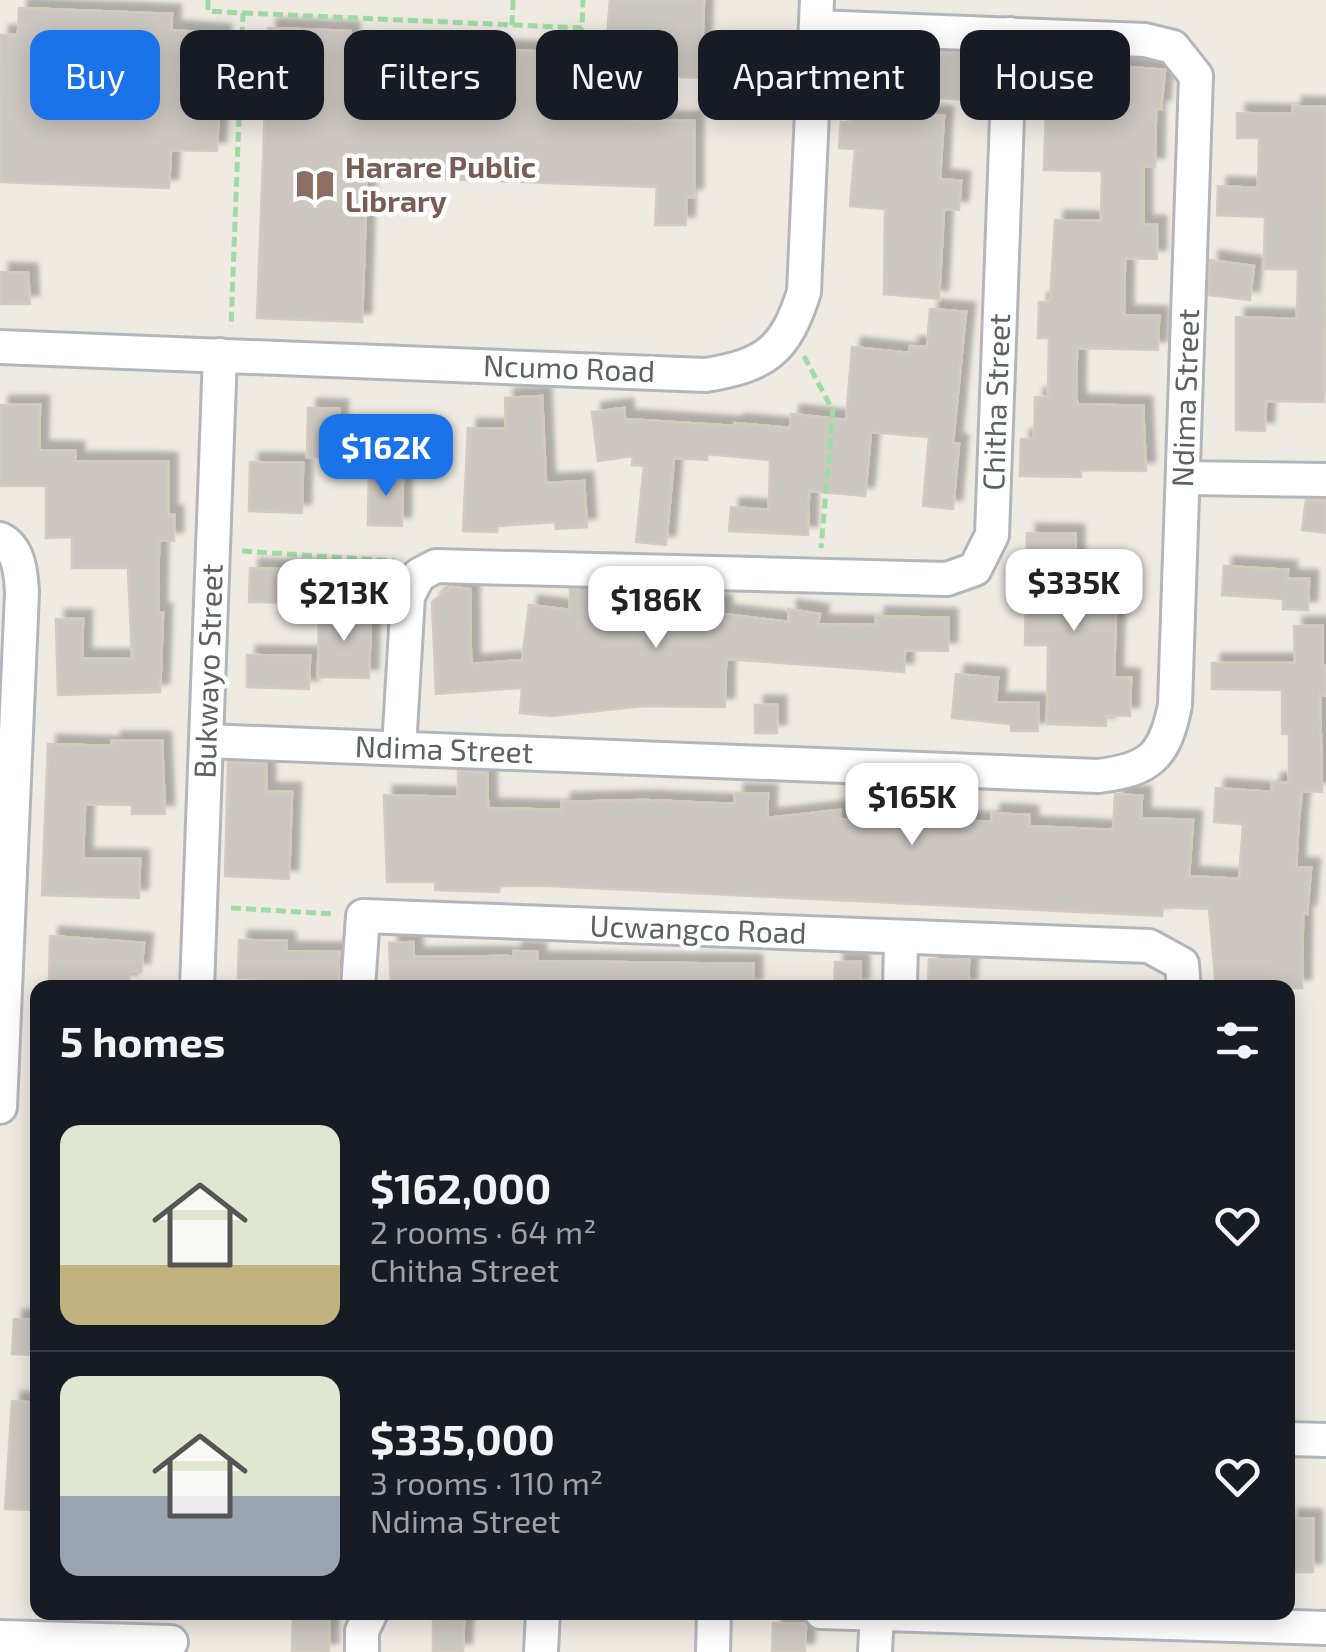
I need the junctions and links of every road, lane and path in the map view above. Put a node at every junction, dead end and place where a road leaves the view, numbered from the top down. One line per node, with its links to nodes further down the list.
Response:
1 (208, 0): 4 (path)
2 (513, 0): 6 (path)
3 (583, 0): 6 (path)
4 (242, 13): 6 (path); 12 (path)
5 (816, 13): 7 (street, Ndima Street); 10 (street)
6 (512, 25)
7 (973, 30)
8 (1130, 42): 13 (street, Ndima Street)
9 (1007, 120): 18 (street, Chitha Street)
10 (791, 332): 12 (street, Ncumo Road); 18 (path)
11 (0, 347): 12 (street, Ncumo Road)
12 (226, 355): 16 (street, Bukwayo Street)
13 (1183, 478): 14 (street); 20 (street, Ndima Street)
14 (1326, 480)
15 (0, 539): 28 (street)
16 (213, 550): 17 (path); 19 (street, Bukwayo Street)
17 (420, 575): 18 (street, Chitha Street); 20 (street)
18 (816, 576)
19 (206, 741): 20 (street, Ndima Street); 21 (street, Bukwayo Street)
20 (399, 748)
21 (200, 906): 22 (path); 25 (street, Bukwayo Street)
22 (363, 916): 23 (street, Ucwangco Road); 26 (street)
23 (900, 939): 24 (street, Ucwangco Road); 27 (street)
24 (1184, 979)
25 (197, 980)
26 (359, 980)
27 (900, 980)
28 (0, 1106)
29 (1295, 1439): 30 (street)
30 (1326, 1440)
31 (1326, 1611): 37 (street)
32 (367, 1620): 41 (street)
33 (543, 1620): 42 (street)
34 (714, 1620): 43 (street)
35 (877, 1620): 44 (street)
36 (923, 1620): 40 (street)
37 (1326, 1628): 40 (street)
38 (171, 1635): 39 (street)
39 (0, 1636)
40 (1029, 1636)
41 (362, 1652)
42 (541, 1652)
43 (713, 1652)
44 (875, 1652)

